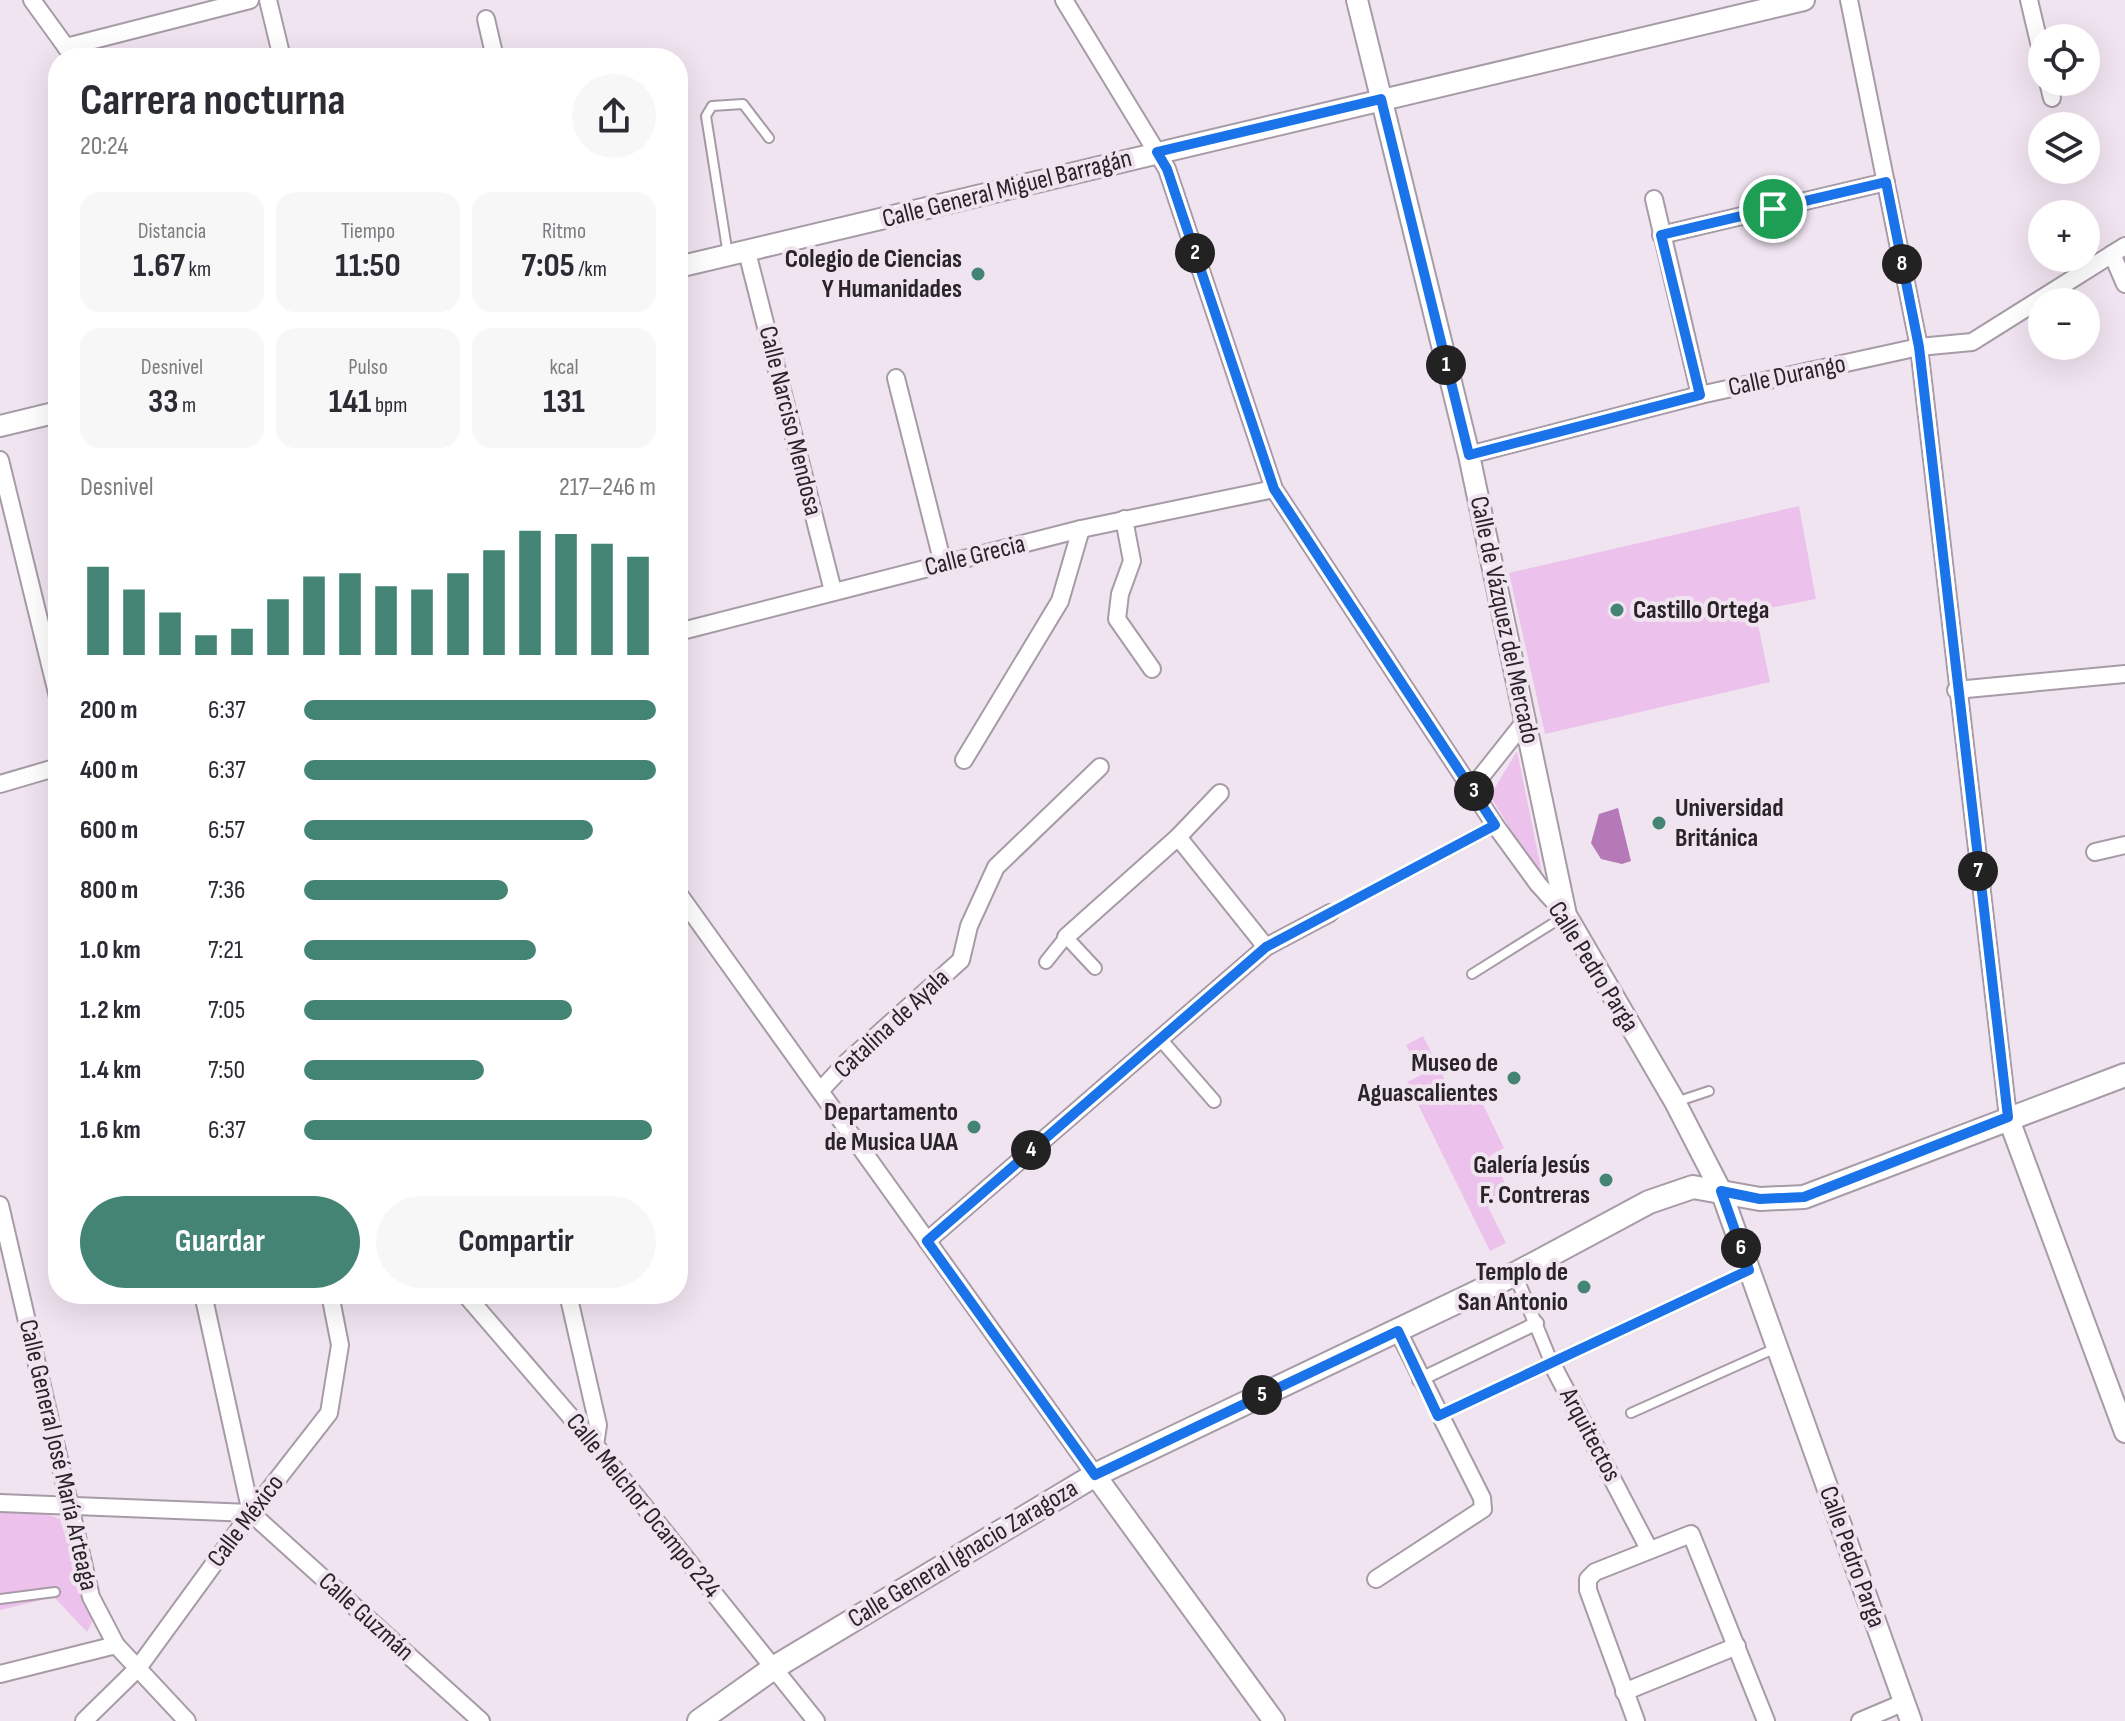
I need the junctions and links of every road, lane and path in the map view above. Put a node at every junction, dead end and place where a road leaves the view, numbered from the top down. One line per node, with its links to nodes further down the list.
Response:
1 (32, 0): 11 (street)
2 (250, 0): 12 (street)
3 (268, 0): 13 (street)
4 (1064, 0): 17 (street, Calle Pedro Parga)
5 (1357, 0): 15 (street, Calle de Vázquez del Mercado)
6 (1804, 0): 15 (street, Calle General Miguel Barragán)
7 (1849, 0): 18 (street)
8 (2029, 0): 10 (street)
9 (486, 19): 14 (street)
10 (2035, 24)
11 (66, 48)
12 (87, 48)
13 (280, 48)
14 (493, 48)
15 (1381, 99): 17 (street, Calle General Miguel Barragán); 30 (street, Calle de Vázquez del Mercado)
16 (769, 138): 22 (lane)
17 (1157, 152): 22 (street, Calle General Miguel Barragán); 32 (street, Calle Pedro Parga)
18 (1886, 182): 20 (street); 25 (street)
19 (1654, 199): 20 (street)
20 (1661, 235): 27 (street)
21 (2118, 250): 24 (street); 25 (street, Calle Durango)
22 (738, 254): 23 (street, Calle General Miguel Barragán); 36 (street, Calle Narciso Mendosa)
23 (688, 265)
24 (2125, 284)
25 (1919, 347): 27 (street, Calle Durango); 41 (street)
26 (896, 378): 35 (street)
27 (1700, 395): 30 (street, Calle Durango)
28 (48, 414): 29 (street)
29 (0, 426)
30 (1469, 455): 42 (street, Calle de Vázquez del Mercado)
31 (0, 460): 38 (street)
32 (1274, 489): 33 (street, Calle Grecia); 47 (street, Calle Pedro Parga)
33 (1124, 519): 34 (street, Calle Grecia); 39 (street)
34 (1081, 529): 35 (street, Calle Grecia); 43 (street)
35 (943, 564): 36 (street, Calle Grecia)
36 (833, 591): 37 (street, Calle Grecia)
37 (688, 629)
38 (48, 656)
39 (1152, 669)
40 (2125, 674): 41 (street)
41 (1956, 690): 67 (street)
42 (1526, 720): 47 (street); 55 (street, Calle de Vázquez del Mercado)
43 (964, 760)
44 (1100, 767): 63 (street, Catalina de Ayala)
45 (48, 770): 46 (street)
46 (0, 784)
47 (1472, 788): 49 (street, Calle Pedro Parga)
48 (1220, 793): 50 (street)
49 (1495, 825): 54 (street); 55 (street, Calle Pedro Parga)
50 (1178, 837): 56 (street); 57 (street)
51 (2125, 845): 52 (street)
52 (2095, 852)
53 (688, 907): 63 (street)
54 (1330, 913): 57 (street)
55 (1566, 915): 60 (lane); 66 (street, Calle Pedro Parga)
56 (1066, 937): 58 (street); 59 (street)
57 (1266, 947): 61 (street)
58 (1046, 962)
59 (1095, 968)
60 (1472, 974)
61 (1161, 1040): 65 (street); 70 (street)
62 (2125, 1075): 67 (main road, Calle General Ignacio Zaragoza)
63 (820, 1091): 70 (street)
64 (1709, 1091): 66 (lane)
65 (1214, 1101)
66 (1675, 1102): 68 (street, Calle Pedro Parga)
67 (2008, 1117): 68 (main road, Calle General Ignacio Zaragoza); 84 (street)
68 (1721, 1191): 71 (street, Calle Pedro Parga); 72 (main road, Calle General Ignacio Zaragoza)
69 (0, 1205): 88 (street, Calle General José María Arteaga)
70 (927, 1241): 86 (street)
71 (1749, 1270): 79 (street, Calle Pedro Parga); 80 (street)
72 (1515, 1274): 77 (street, Arquitectos); 78 (main road, Calle General Ignacio Zaragoza)
73 (205, 1304): 89 (street)
74 (332, 1304): 89 (street, Calle México)
75 (474, 1304): 85 (street, Calle Melchor Ocampo 224)
76 (570, 1304): 85 (street)
77 (1537, 1323): 80 (street, Arquitectos); 81 (street)
78 (1398, 1331): 81 (street); 86 (main road, Calle General Ignacio Zaragoza)
79 (1777, 1348): 82 (lane); 100 (street, Calle Pedro Parga)
80 (1552, 1364): 83 (street); 90 (street, Arquitectos)
81 (1419, 1380): 83 (street)
82 (1631, 1413)
83 (1438, 1416): 91 (street)
84 (2125, 1432)
85 (595, 1445): 96 (street, Calle Melchor Ocampo 224)
86 (1095, 1475): 96 (main road, Calle General Ignacio Zaragoza); 106 (street)
87 (0, 1503): 88 (street)
88 (69, 1506): 89 (street); 94 (street, Calle General José María Arteaga)
89 (251, 1513): 97 (street, Calle México); 103 (street, Calle Guzmán)
90 (1649, 1549): 95 (street); 99 (street)
91 (1376, 1579)
92 (55, 1592): 93 (lane)
93 (0, 1599)
94 (116, 1645): 97 (street, Calle General José María Arteaga); 98 (street)
95 (1737, 1646): 99 (street); 108 (street)
96 (775, 1667): 104 (main road, Calle General Ignacio Zaragoza); 105 (street, Calle Melchor Ocampo 224)
97 (138, 1668): 101 (street, Calle México); 102 (street, Calle General José María Arteaga)
98 (0, 1674)
99 (1624, 1692): 107 (street)
100 (1908, 1712): 109 (street)
101 (84, 1721)
102 (187, 1721)
103 (481, 1721)
104 (699, 1721)
105 (816, 1721)
106 (1274, 1721)
107 (1636, 1721)
108 (1766, 1721)
109 (1860, 1721)

